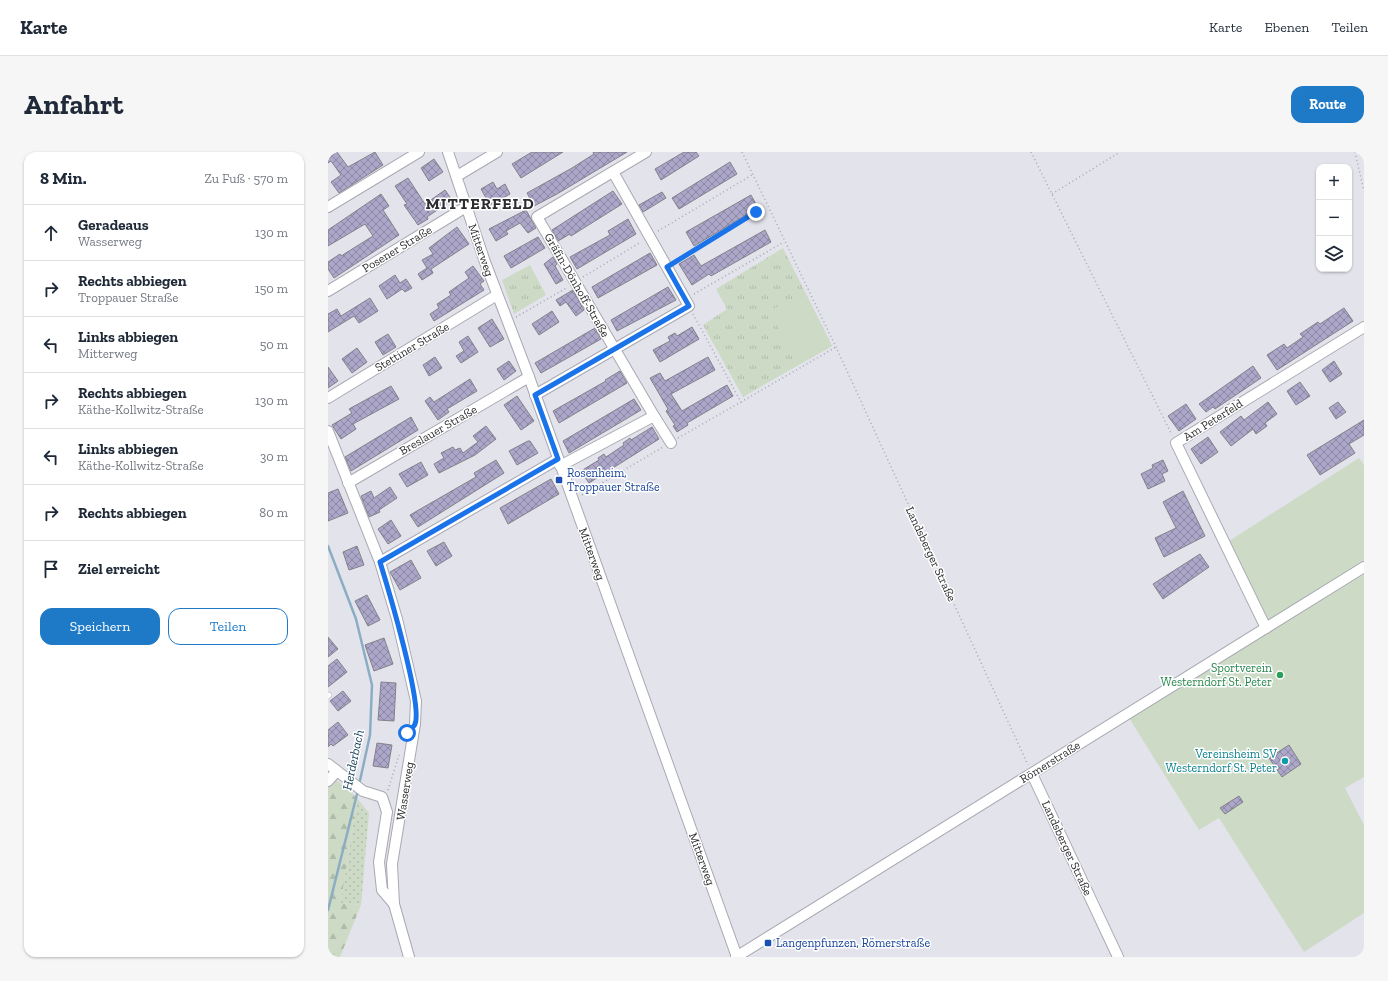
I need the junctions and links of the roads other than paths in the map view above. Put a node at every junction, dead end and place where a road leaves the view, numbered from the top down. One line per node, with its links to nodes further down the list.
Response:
1 (419, 152): 7 (street)
2 (448, 152): 6 (street, Mitterweg)
3 (497, 152): 6 (street)
4 (646, 152): 5 (street)
5 (613, 172): 12 (street); 12 (street, Gräfin-Dönhoff-Straße)
6 (457, 176): 8 (street, Mitterweg)
7 (328, 207)
8 (466, 207): 9 (street, Posener Straße); 10 (street, Mitterweg)
9 (328, 291)
10 (497, 295): 13 (street, Mitterweg); 15 (street, Stettiner Straße)
11 (1364, 327): 23 (street, Am Peterfeld)
12 (614, 349): 14 (street); 16 (street, Gräfin-Dönhoff-Straße)
13 (528, 377): 14 (street, Mitterweg); 20 (street, Breslauer Straße)
14 (535, 395): 19 (street, Mitterweg)
15 (328, 398)
16 (654, 416): 18 (street, Gräfin-Dönhoff-Straße); 19 (street)
17 (328, 431): 20 (street, Wasserweg)
18 (671, 442)
19 (559, 462): 21 (street); 30 (street, Mitterweg)
20 (348, 483): 21 (street, Wasserweg)
21 (380, 562): 28 (street, Wasserweg)
22 (1364, 567): 23 (street, Römerstraße)
23 (1266, 628): 26 (street, Römerstraße)
24 (328, 764): 25 (street, Wasserweg)
25 (336, 772): 27 (street); 28 (street, Wasserweg)
26 (1032, 774): 30 (street, Römerstraße); 31 (street, Landsberger Straße)
27 (328, 781)
28 (394, 904): 29 (street)
29 (409, 957)
30 (736, 957)
31 (1118, 957)

